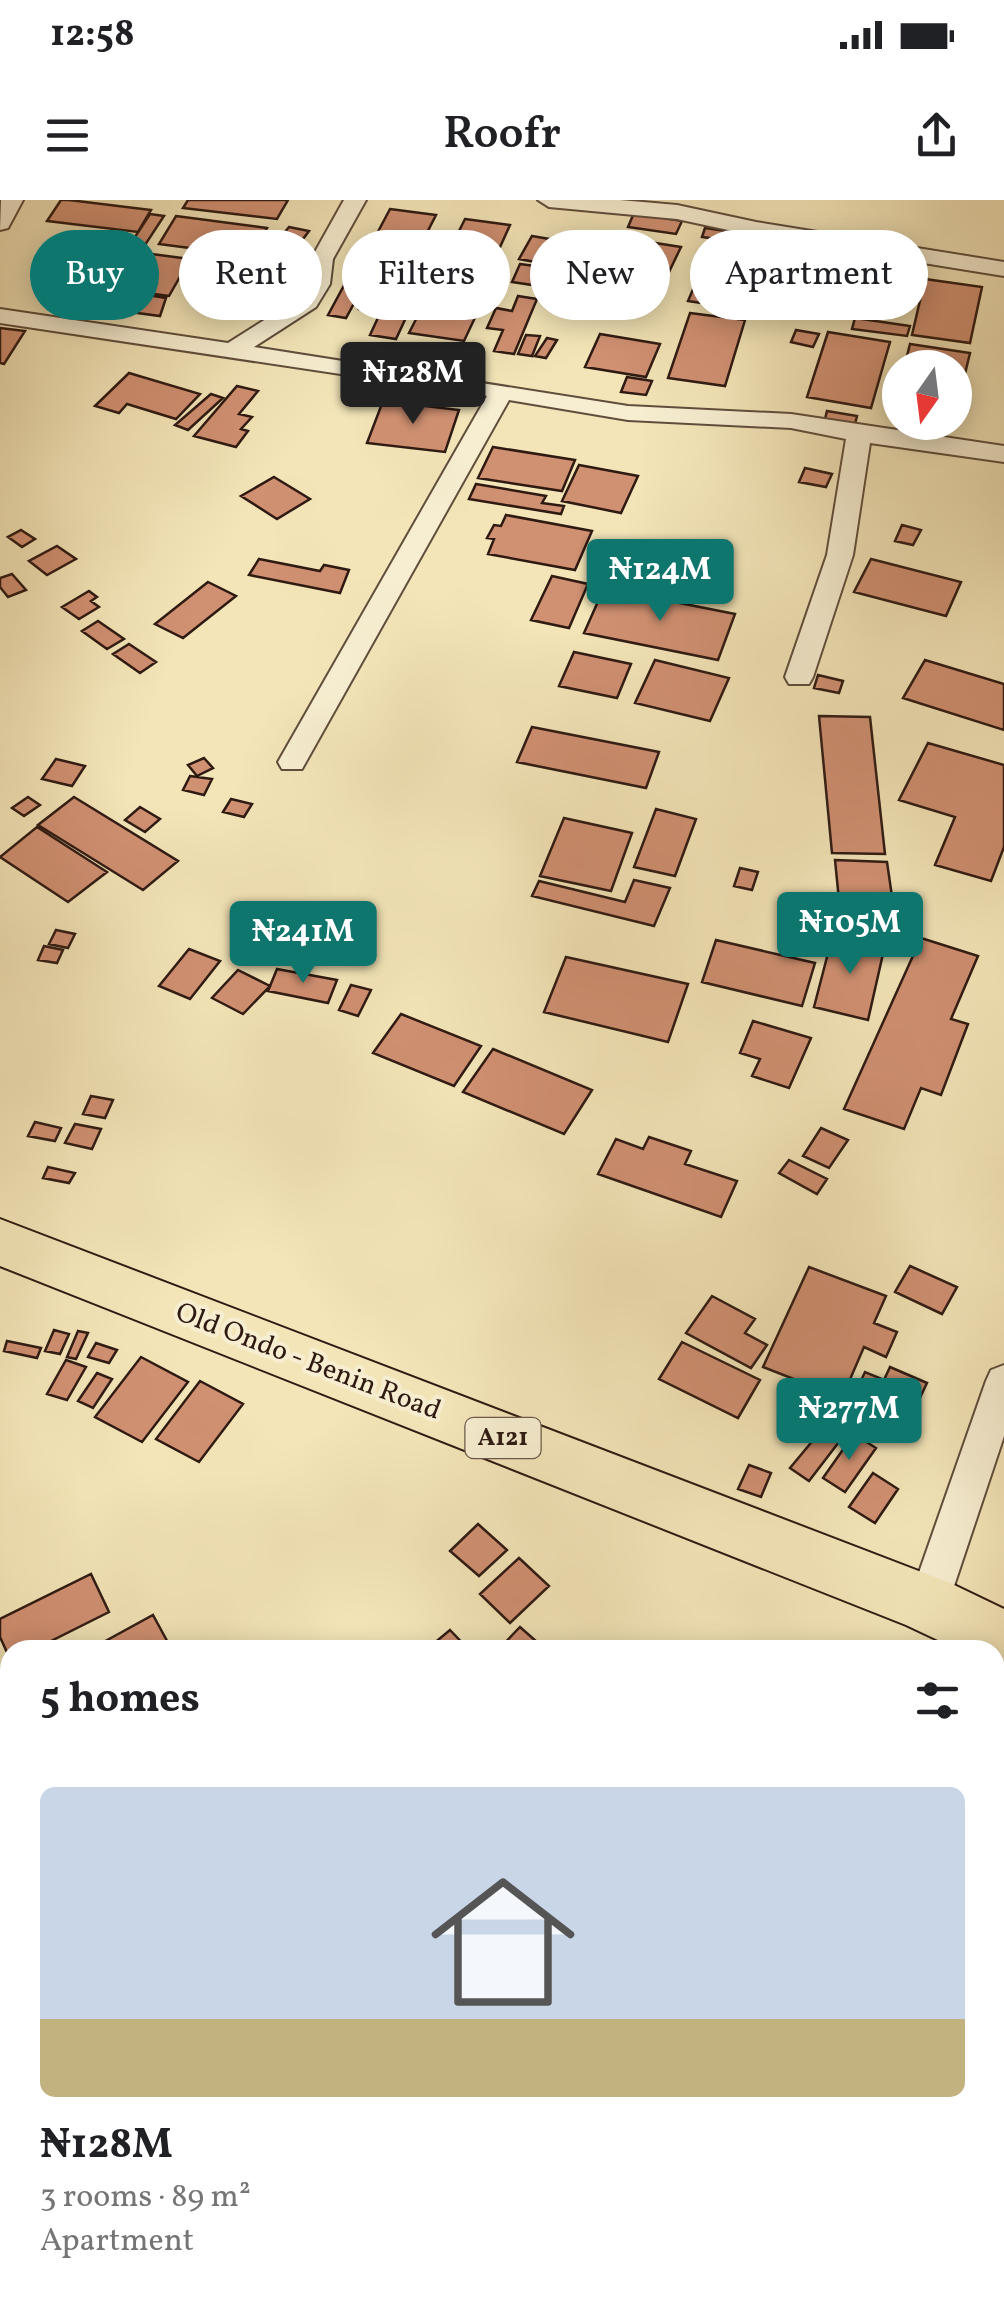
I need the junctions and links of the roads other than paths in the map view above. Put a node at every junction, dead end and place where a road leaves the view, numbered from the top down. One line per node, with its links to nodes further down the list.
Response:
1 (12, 200): 5 (street)
2 (355, 200): 8 (street)
3 (549, 200): 4 (street)
4 (680, 206): 6 (street)
5 (0, 223)
6 (1004, 269)
7 (0, 316): 8 (street)
8 (234, 350): 9 (street)
9 (502, 391): 10 (street); 13 (street)
10 (859, 434): 11 (street); 12 (street)
11 (1004, 454)
12 (799, 677)
13 (292, 762)
14 (0, 1242): 16 (main road, Old Ondo - Benin Road / A121)
15 (1004, 1381): 16 (street)
16 (928, 1604): 17 (main road, Old Ondo - Benin Road / A121)
17 (1004, 1640)

